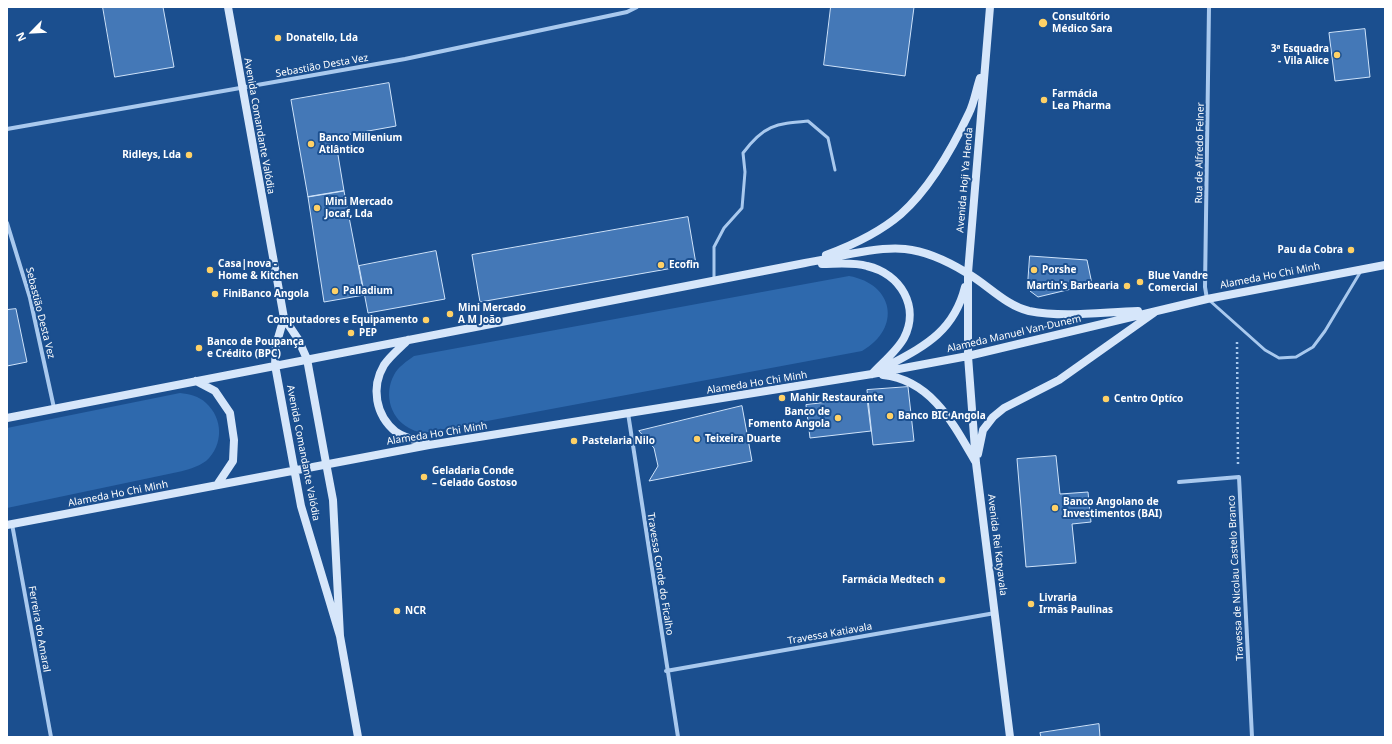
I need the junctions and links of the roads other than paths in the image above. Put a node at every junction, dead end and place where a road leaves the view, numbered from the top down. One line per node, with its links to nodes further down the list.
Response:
1 (228, 7): 6 (main road, Avenida Comandante Valódia)
2 (637, 7): 6 (street, Sebastião Desta Vez)
3 (990, 7): 5 (main road, Avenida Hoji Ya Henda)
4 (1209, 7): 15 (street, Rua de Alfredo Felner)
5 (985, 62): 10 (main road); 13 (main road, Avenida Hoji Ya Henda)
6 (242, 89): 7 (street, Sebastião Desta Vez); 17 (main road, Avenida Comandante Valódia)
7 (7, 129)
8 (835, 170): 14 (lane)
9 (7, 223): 24 (street, Sebastião Desta Vez)
10 (805, 263): 13 (main road); 14 (main road); 22 (main road)
11 (1385, 265): 12 (main road, Alameda Ho Chi Minh)
12 (1363, 268): 15 (main road, Alameda Ho Chi Minh); 15 (lane)
13 (968, 273): 16 (main road); 19 (main road, Avenida Hoji Ya Henda); 22 (main road)
14 (714, 281): 18 (main road)
15 (1207, 299): 16 (main road, Alameda Ho Chi Minh)
16 (1159, 310): 19 (main road, Alameda Manuel Van-Dunem); 28 (main road)
17 (284, 318): 20 (main road, Avenida Comandante Valódia); 21 (main road, Avenida Comandante Valódia)
18 (408, 340): 20 (main road); 27 (main road)
19 (968, 356): 22 (main road, Alameda Manuel Van-Dunem); 28 (main road, Avenida Rei Katyavala)
20 (307, 359): 21 (main road); 29 (main road, Avenida Comandante Valódia)
21 (275, 365): 23 (main road); 30 (main road, Avenida Comandante Valódia)
22 (872, 374): 25 (main road, Alameda Ho Chi Minh); 28 (main road)
23 (196, 381): 24 (main road); 32 (main road)
24 (54, 408): 26 (main road)
25 (628, 414): 27 (main road, Alameda Ho Chi Minh); 36 (street, Travessa Conde do Ficalho)
26 (7, 418)
27 (428, 445): 29 (main road, Alameda Ho Chi Minh)
28 (976, 463): 34 (main road, Avenida Rei Katyavala)
29 (326, 464): 30 (main road, Alameda Ho Chi Minh); 35 (main road, Avenida Comandante Valódia)
30 (294, 470): 32 (main road, Alameda Ho Chi Minh); 35 (main road, Avenida Comandante Valódia)
31 (1179, 482): 41 (street, Travessa de Nicolau Castelo Branco)
32 (217, 485): 33 (main road, Alameda Ho Chi Minh)
33 (10, 525): 37 (street, Ferreira do Amaral)
34 (995, 612): 36 (street, Travessa Katiavala); 40 (main road, Avenida Rei Katyavala)
35 (340, 636): 38 (main road, Avenida Comandante Valódia)
36 (666, 671): 39 (street, Travessa Conde do Ficalho)
37 (51, 737)
38 (358, 737)
39 (678, 737)
40 (1010, 737)
41 (1252, 737)

